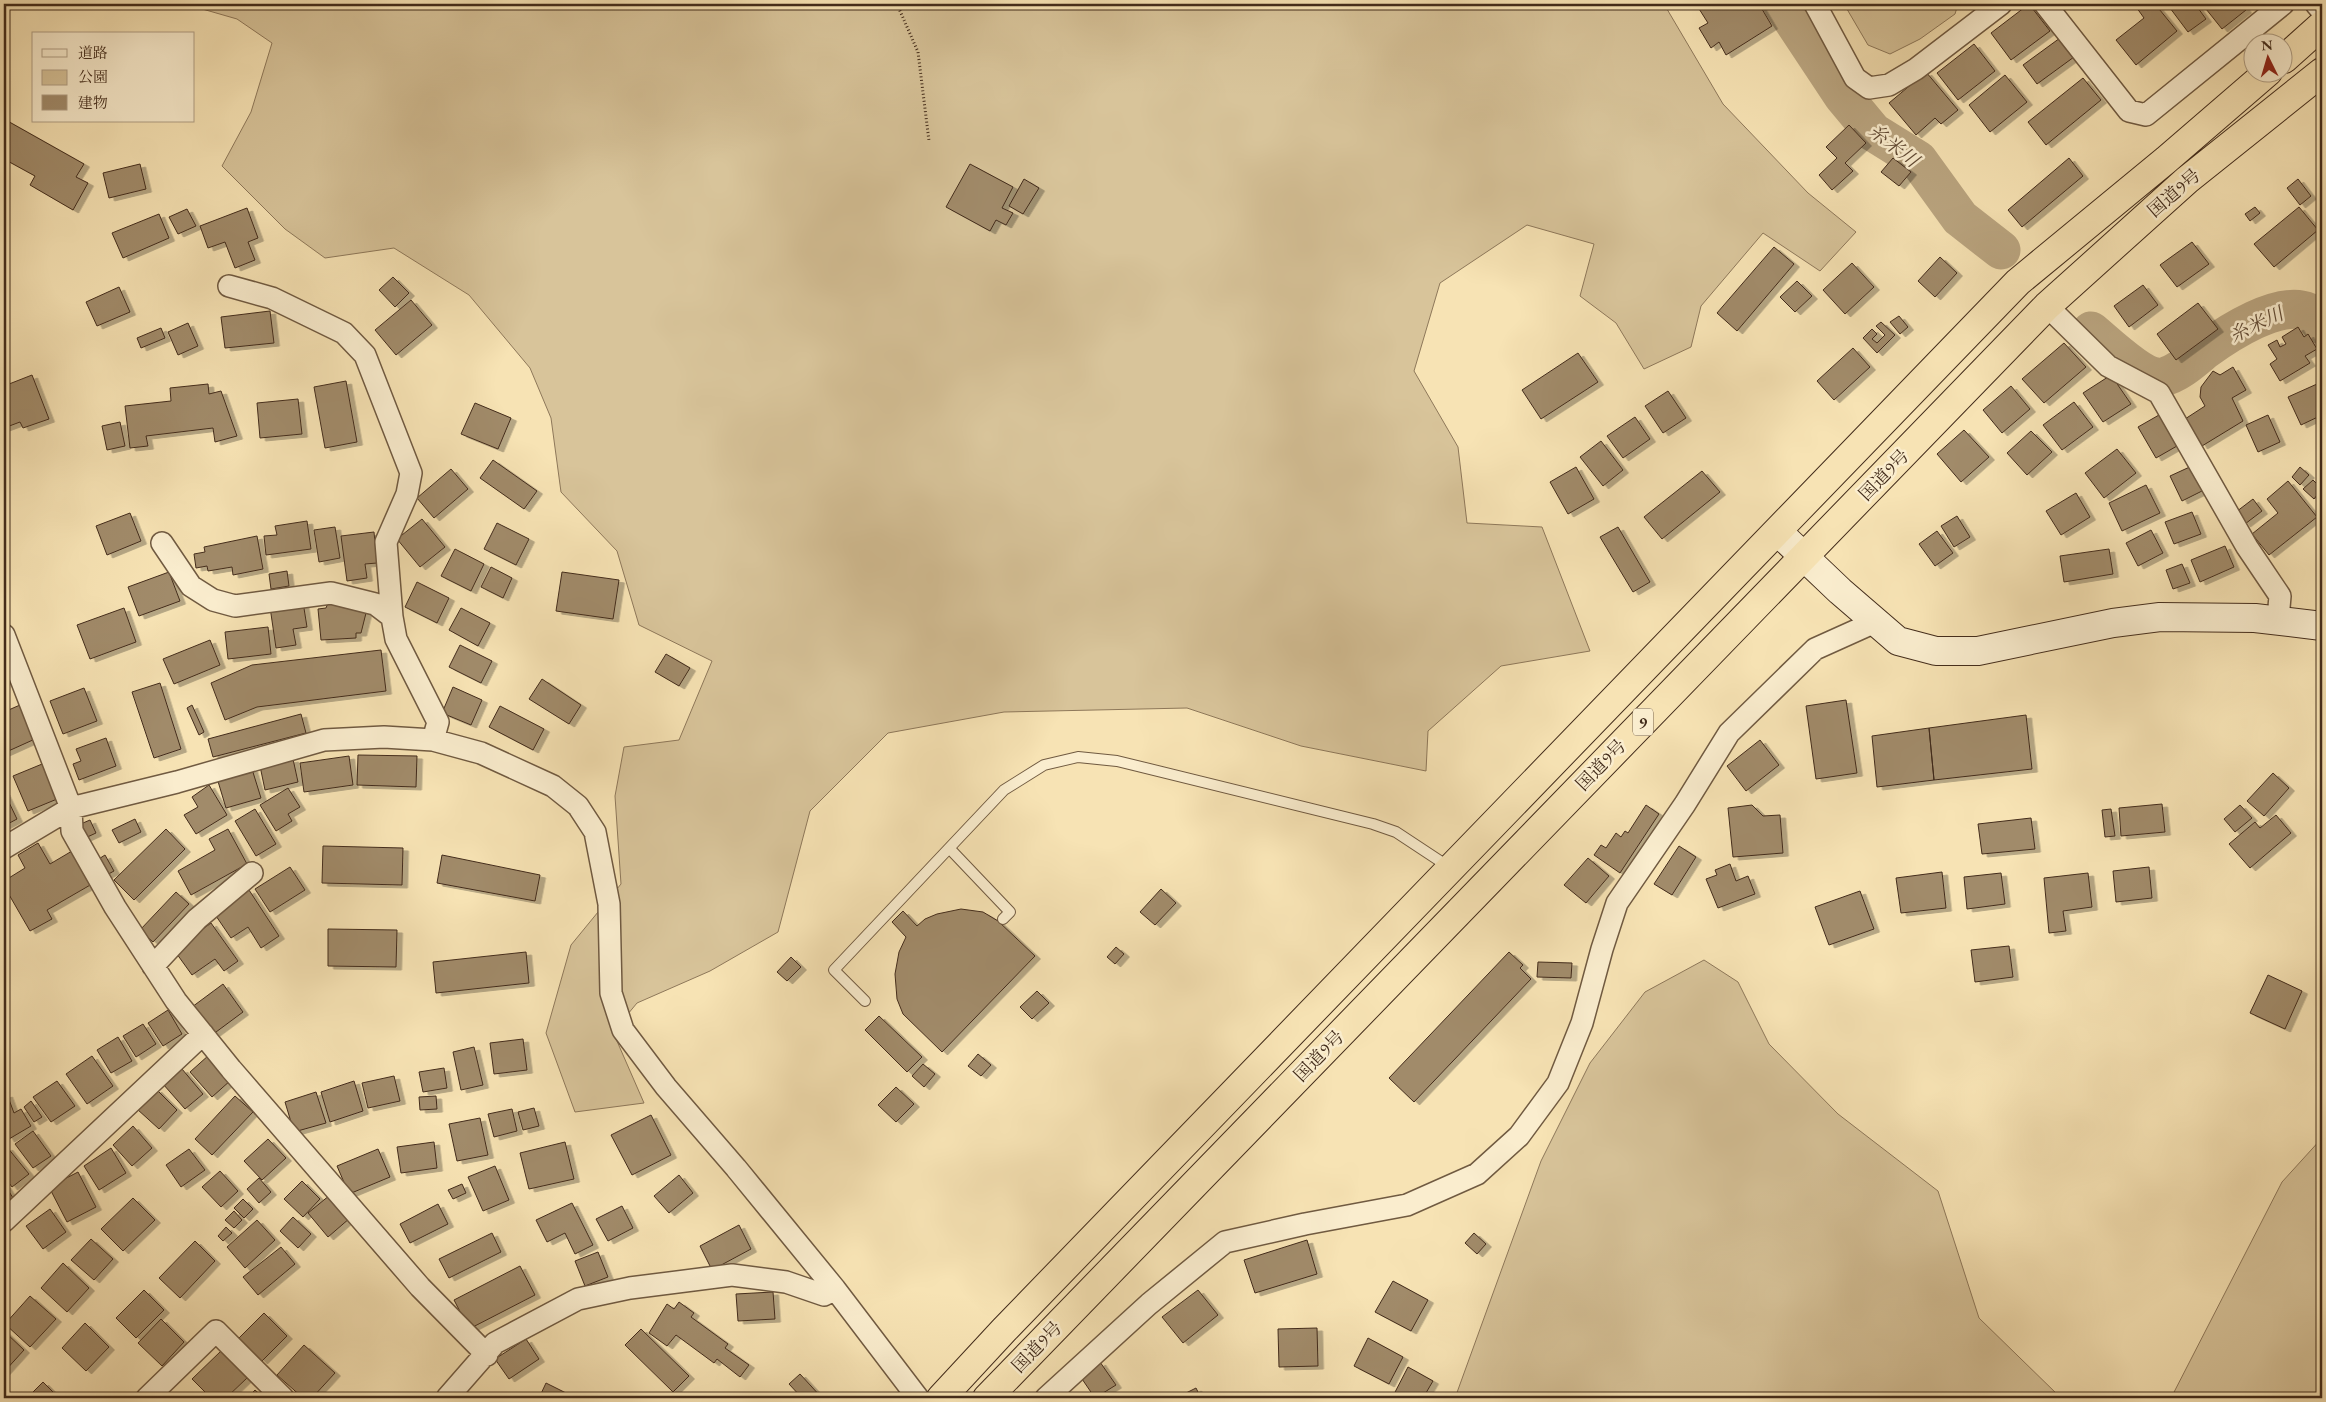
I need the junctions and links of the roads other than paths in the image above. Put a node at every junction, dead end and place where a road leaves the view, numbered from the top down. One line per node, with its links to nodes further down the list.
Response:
1 (1815, 4): 2 (street)
2 (2000, 4)
3 (2045, 4): 4 (street)
4 (2283, 4)
5 (2316, 4): 6 (street)
6 (2322, 11)
7 (2322, 25): 8 (highway)
8 (2294, 50)
9 (2322, 72): 12 (highway, 国道9号 / 9)
10 (2256, 82): 13 (highway, 国道9号 / 9)
11 (229, 286): 16 (street)
12 (2047, 306): 15 (highway, 国道9号 / 9); 17 (street)
13 (1778, 532): 15 (street); 25 (highway, 国道9号 / 9)
14 (162, 543): 16 (street)
15 (1804, 558): 18 (street); 39 (highway, 国道9号 / 9)
16 (392, 617): 21 (street)
17 (2278, 619): 18 (street); 19 (street)
18 (1876, 622): 40 (street)
19 (2322, 626)
20 (4, 634): 22 (street)
21 (433, 740): 22 (street); 32 (street)
22 (71, 808): 23 (street); 28 (street)
23 (4, 848)
24 (950, 849): 25 (lane); 27 (lane); 29 (lane)
25 (1452, 869): 38 (highway, 国道9号 / 9)
26 (252, 873): 28 (street)
27 (1003, 919)
28 (153, 966): 30 (street)
29 (865, 1001)
30 (203, 1034): 31 (street); 33 (street)
31 (4, 1222)
32 (835, 1289): 33 (street); 37 (street)
33 (487, 1355): 36 (street)
34 (148, 1398): 35 (street)
35 (283, 1398)
36 (447, 1398)
37 (918, 1398)
38 (941, 1398)
39 (987, 1398)
40 (1046, 1398)

